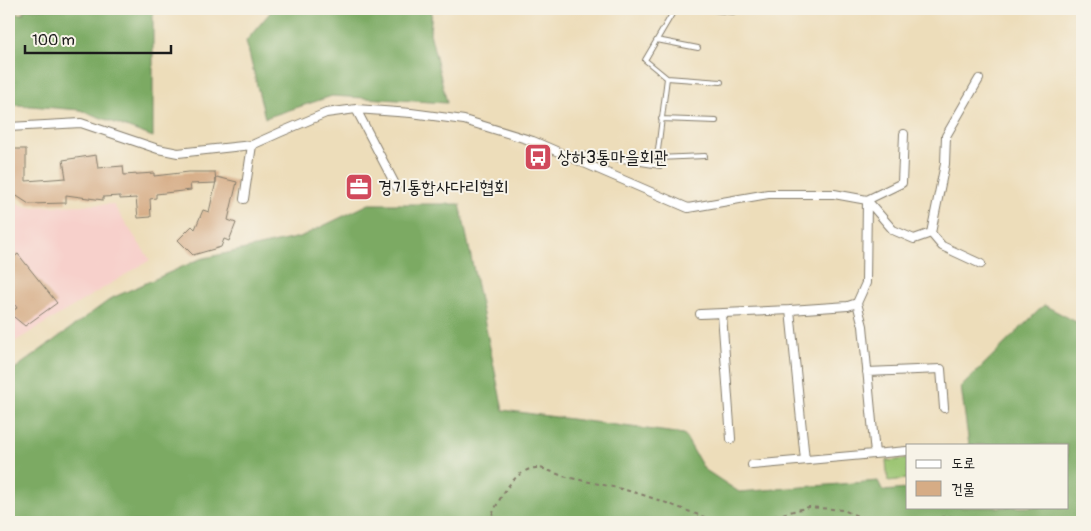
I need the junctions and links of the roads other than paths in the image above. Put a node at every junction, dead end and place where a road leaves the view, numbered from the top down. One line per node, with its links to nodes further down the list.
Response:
1 (675, 9): 4 (lane)
2 (704, 9): 3 (lane)
3 (733, 12)
4 (657, 40): 5 (lane); 6 (lane)
5 (698, 48)
6 (667, 78): 8 (lane); 10 (lane)
7 (979, 79): 21 (street)
8 (721, 82)
9 (356, 109): 14 (street); 15 (street); 18 (street)
10 (661, 119): 11 (lane); 17 (lane)
11 (716, 121)
12 (9, 128): 14 (street)
13 (904, 134): 20 (street)
14 (252, 146): 19 (street)
15 (563, 154): 17 (lane); 20 (street)
16 (705, 156): 17 (lane)
17 (657, 158)
18 (396, 186)
19 (244, 199)
20 (867, 200): 21 (street); 23 (street)
21 (932, 233): 22 (street)
22 (982, 264)
23 (857, 303): 24 (street); 27 (street)
24 (790, 310): 26 (street); 32 (street)
25 (700, 314): 26 (street)
26 (722, 314): 29 (street)
27 (867, 372): 28 (street); 31 (street)
28 (944, 408)
29 (731, 439)
30 (906, 451): 31 (street)
31 (875, 454): 32 (street)
32 (805, 460): 33 (street)
33 (752, 464)

